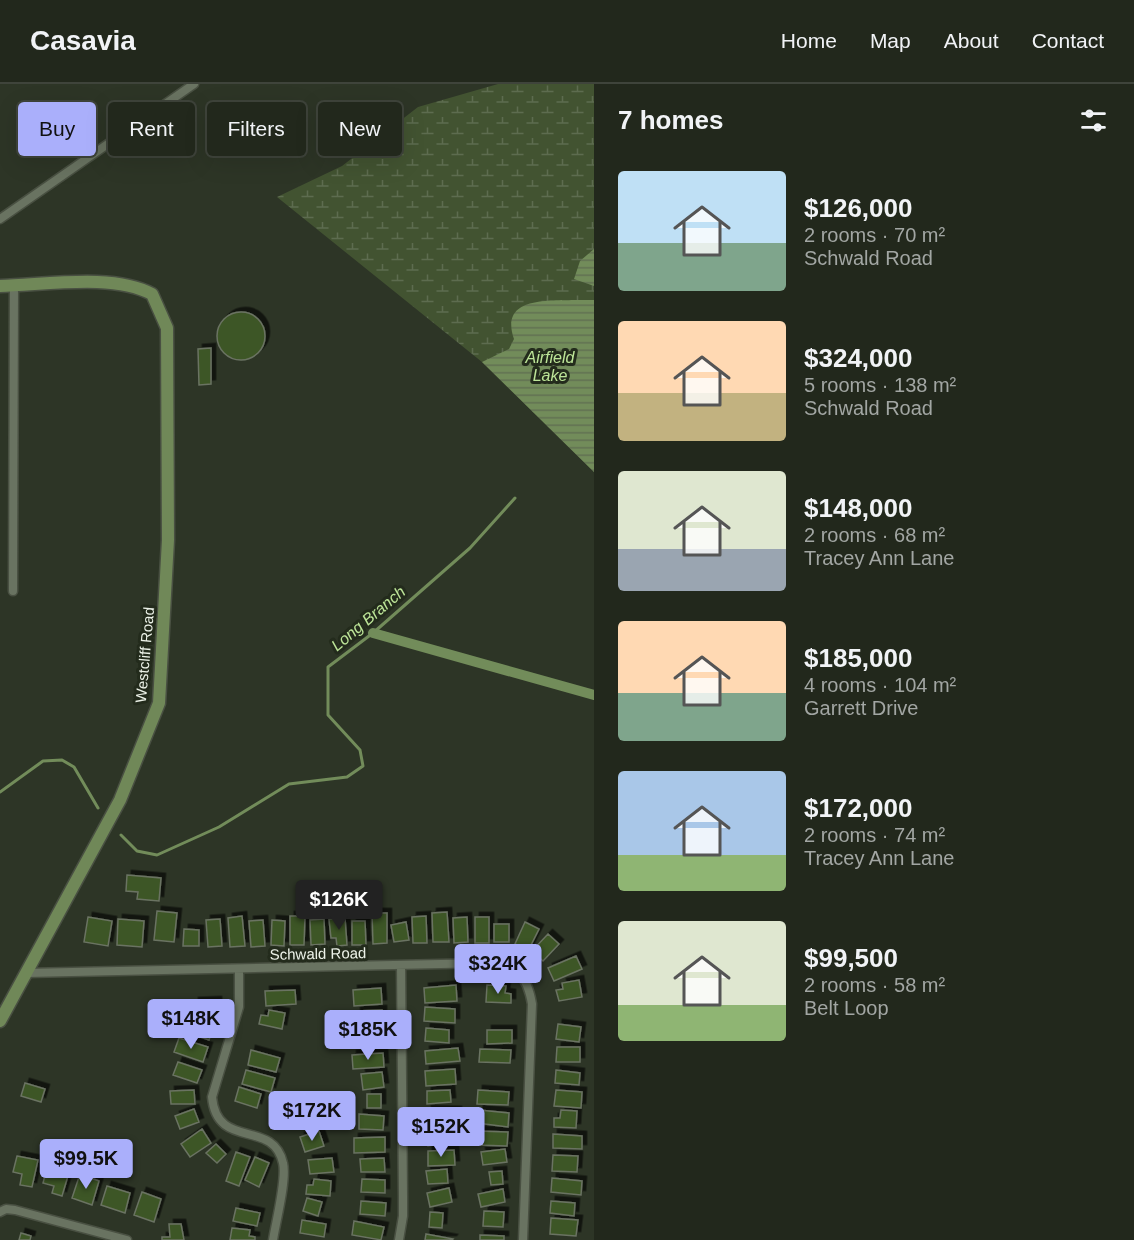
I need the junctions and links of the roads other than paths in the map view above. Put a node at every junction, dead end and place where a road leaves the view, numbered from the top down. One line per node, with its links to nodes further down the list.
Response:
1 (194, 84): 2 (street)
2 (0, 219)
3 (14, 285): 4 (street); 5 (street); 8 (street, Westcliff Road)
4 (0, 286)
5 (13, 591)
6 (401, 965): 7 (street, Schwald Road); 13 (street); 14 (street, Schwald Road)
7 (239, 969): 8 (street, Schwald Road); 12 (street)
8 (26, 973): 9 (street, Westcliff Road)
9 (0, 1021)
10 (0, 1212): 11 (street)
11 (127, 1240)
12 (273, 1240)
13 (399, 1240)
14 (523, 1240)

